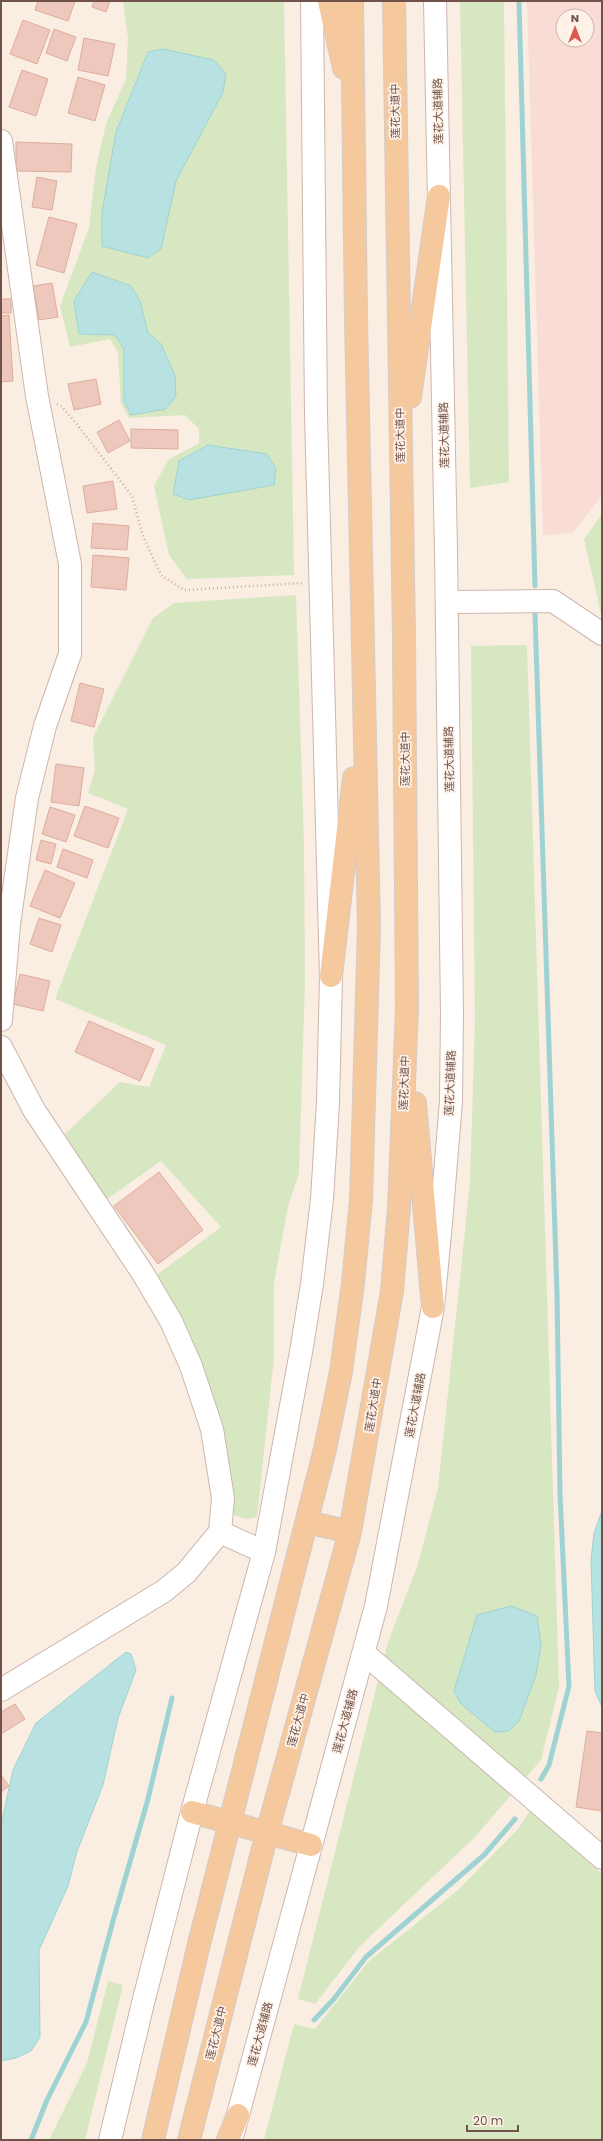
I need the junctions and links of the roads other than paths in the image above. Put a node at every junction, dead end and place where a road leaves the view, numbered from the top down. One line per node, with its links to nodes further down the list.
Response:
1 (312, 1): 13 (street)
2 (329, 1): 6 (main road)
3 (352, 1): 6 (main road)
4 (394, 1): 9 (main road, 莲花大道中)
5 (436, 1): 8 (street, 莲花大道辅路)
6 (354, 112): 12 (main road)
7 (1, 141): 15 (street)
8 (439, 196): 9 (main road); 10 (street, 莲花大道辅路)
9 (400, 464): 14 (main road, 莲花大道中)
10 (447, 602): 11 (street); 17 (street, 莲花大道辅路)
11 (602, 634)
12 (364, 695): 13 (main road); 18 (main road)
13 (331, 976): 21 (street)
14 (407, 1009): 17 (main road); 20 (main road, 莲花大道中)
15 (1, 1020)
16 (1, 1047): 19 (street)
17 (433, 1307): 22 (street, 莲花大道辅路)
18 (307, 1522): 20 (main road); 25 (main road)
19 (220, 1532): 21 (street); 23 (street)
20 (350, 1532): 26 (main road, 莲花大道中)
21 (264, 1552): 24 (street)
22 (364, 1653): 27 (street, 莲花大道辅路); 28 (street)
23 (1, 1690)
24 (192, 1812): 25 (main road); 30 (street)
25 (230, 1823): 26 (main road); 31 (main road)
26 (267, 1833): 27 (main road); 32 (main road, 莲花大道中)
27 (312, 1845): 29 (street, 莲花大道辅路)
28 (602, 1858)
29 (238, 2115): 33 (main road); 34 (street, 莲花大道辅路)
30 (110, 2140)
31 (153, 2140)
32 (189, 2140)
33 (228, 2140)
34 (232, 2140)

